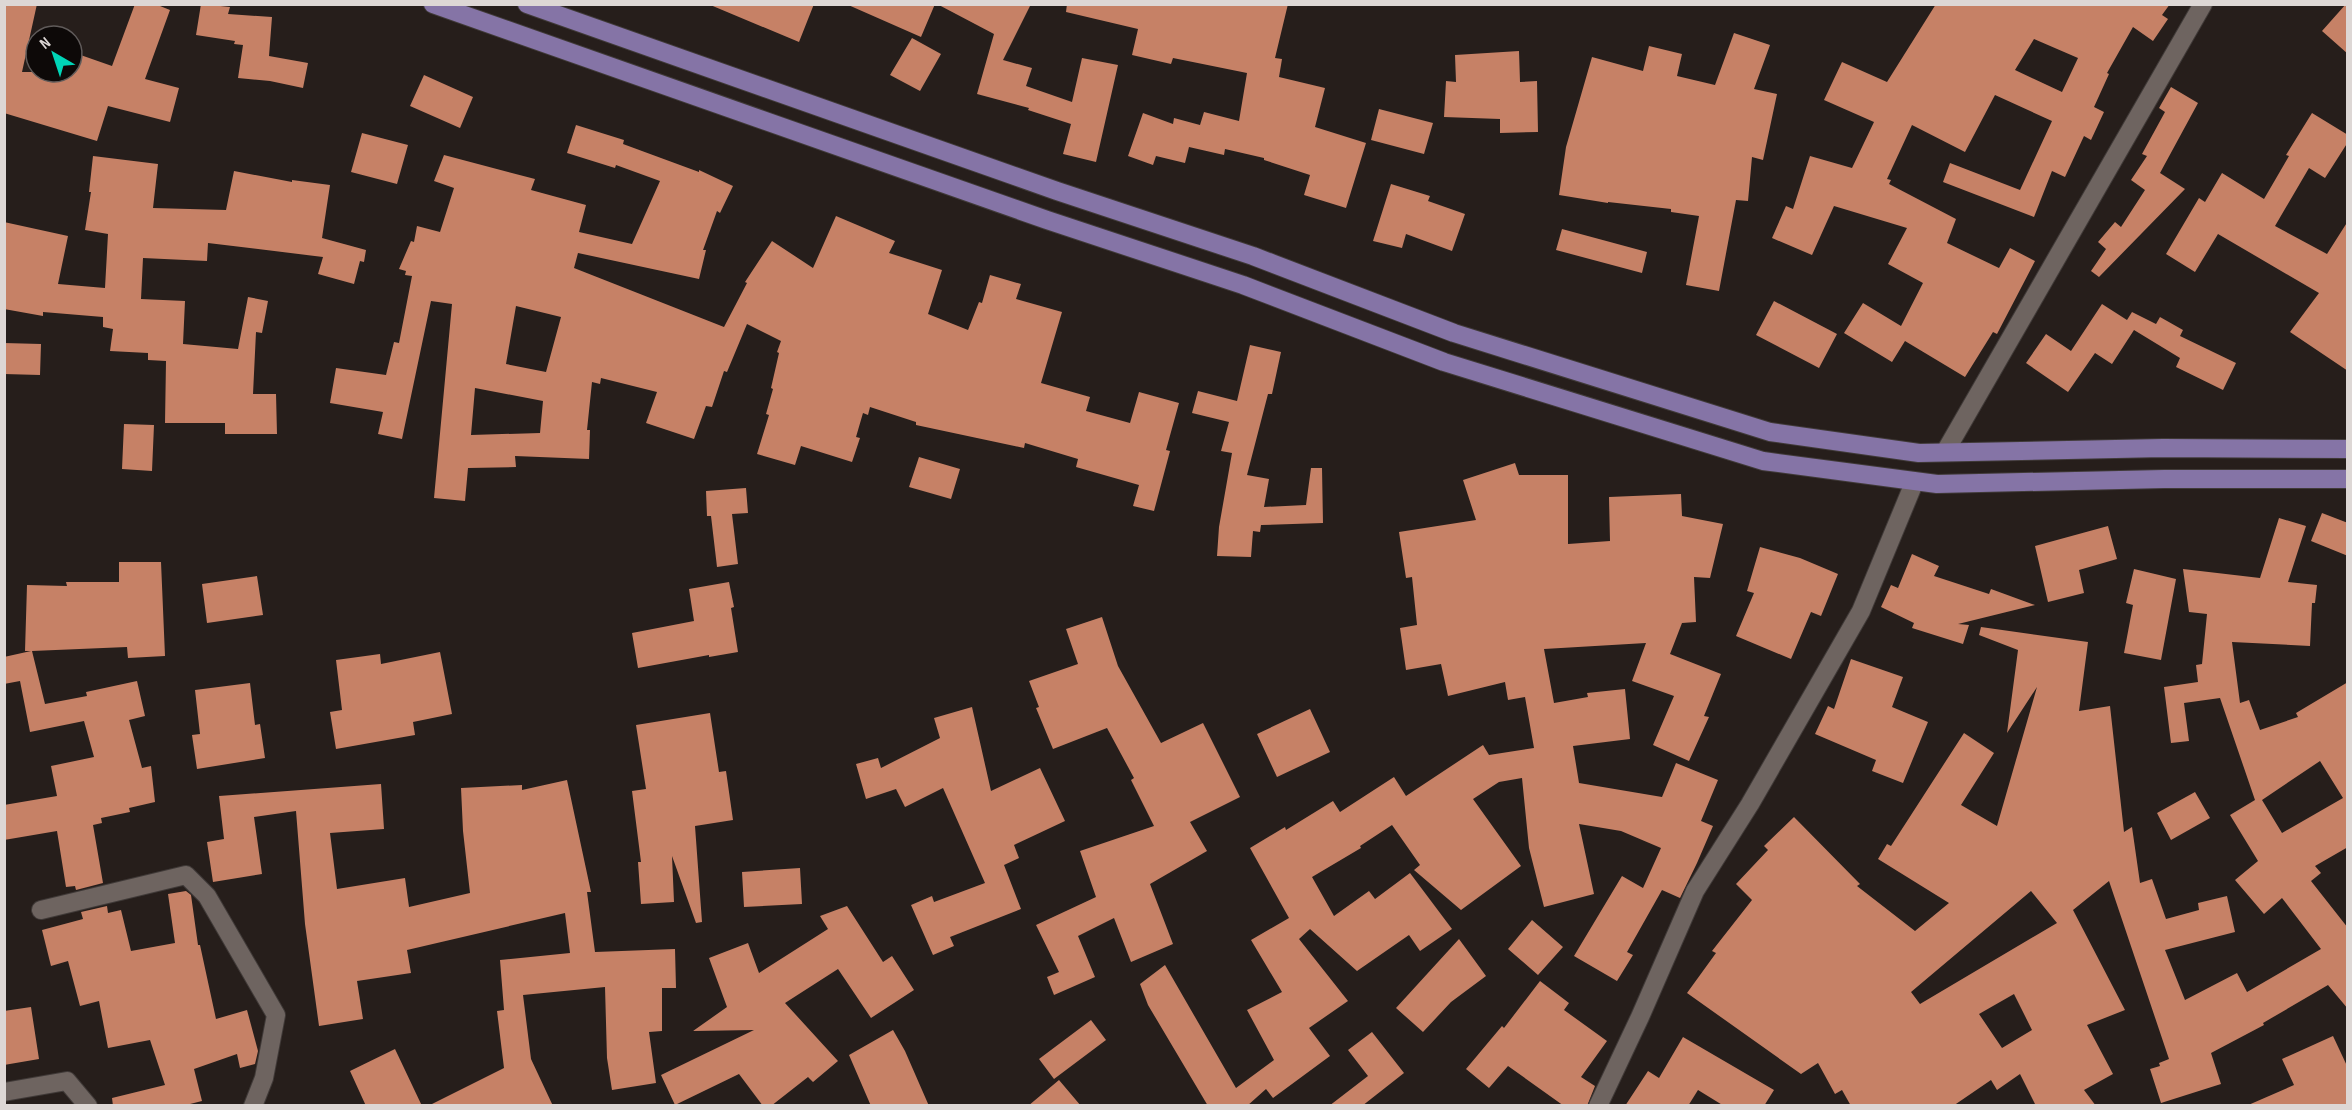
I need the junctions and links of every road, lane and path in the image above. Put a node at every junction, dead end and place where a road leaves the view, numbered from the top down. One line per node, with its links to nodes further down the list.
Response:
1 (433, 4): 7 (main road)
2 (527, 4): 5 (main road)
3 (2203, 4): 5 (street)
4 (2347, 448): 5 (main road)
5 (1946, 452)
6 (2348, 479): 7 (main road)
7 (1914, 483): 12 (street)
8 (41, 910): 11 (street)
9 (4, 1092): 10 (street)
10 (88, 1106)
11 (253, 1106)
12 (1598, 1106)

